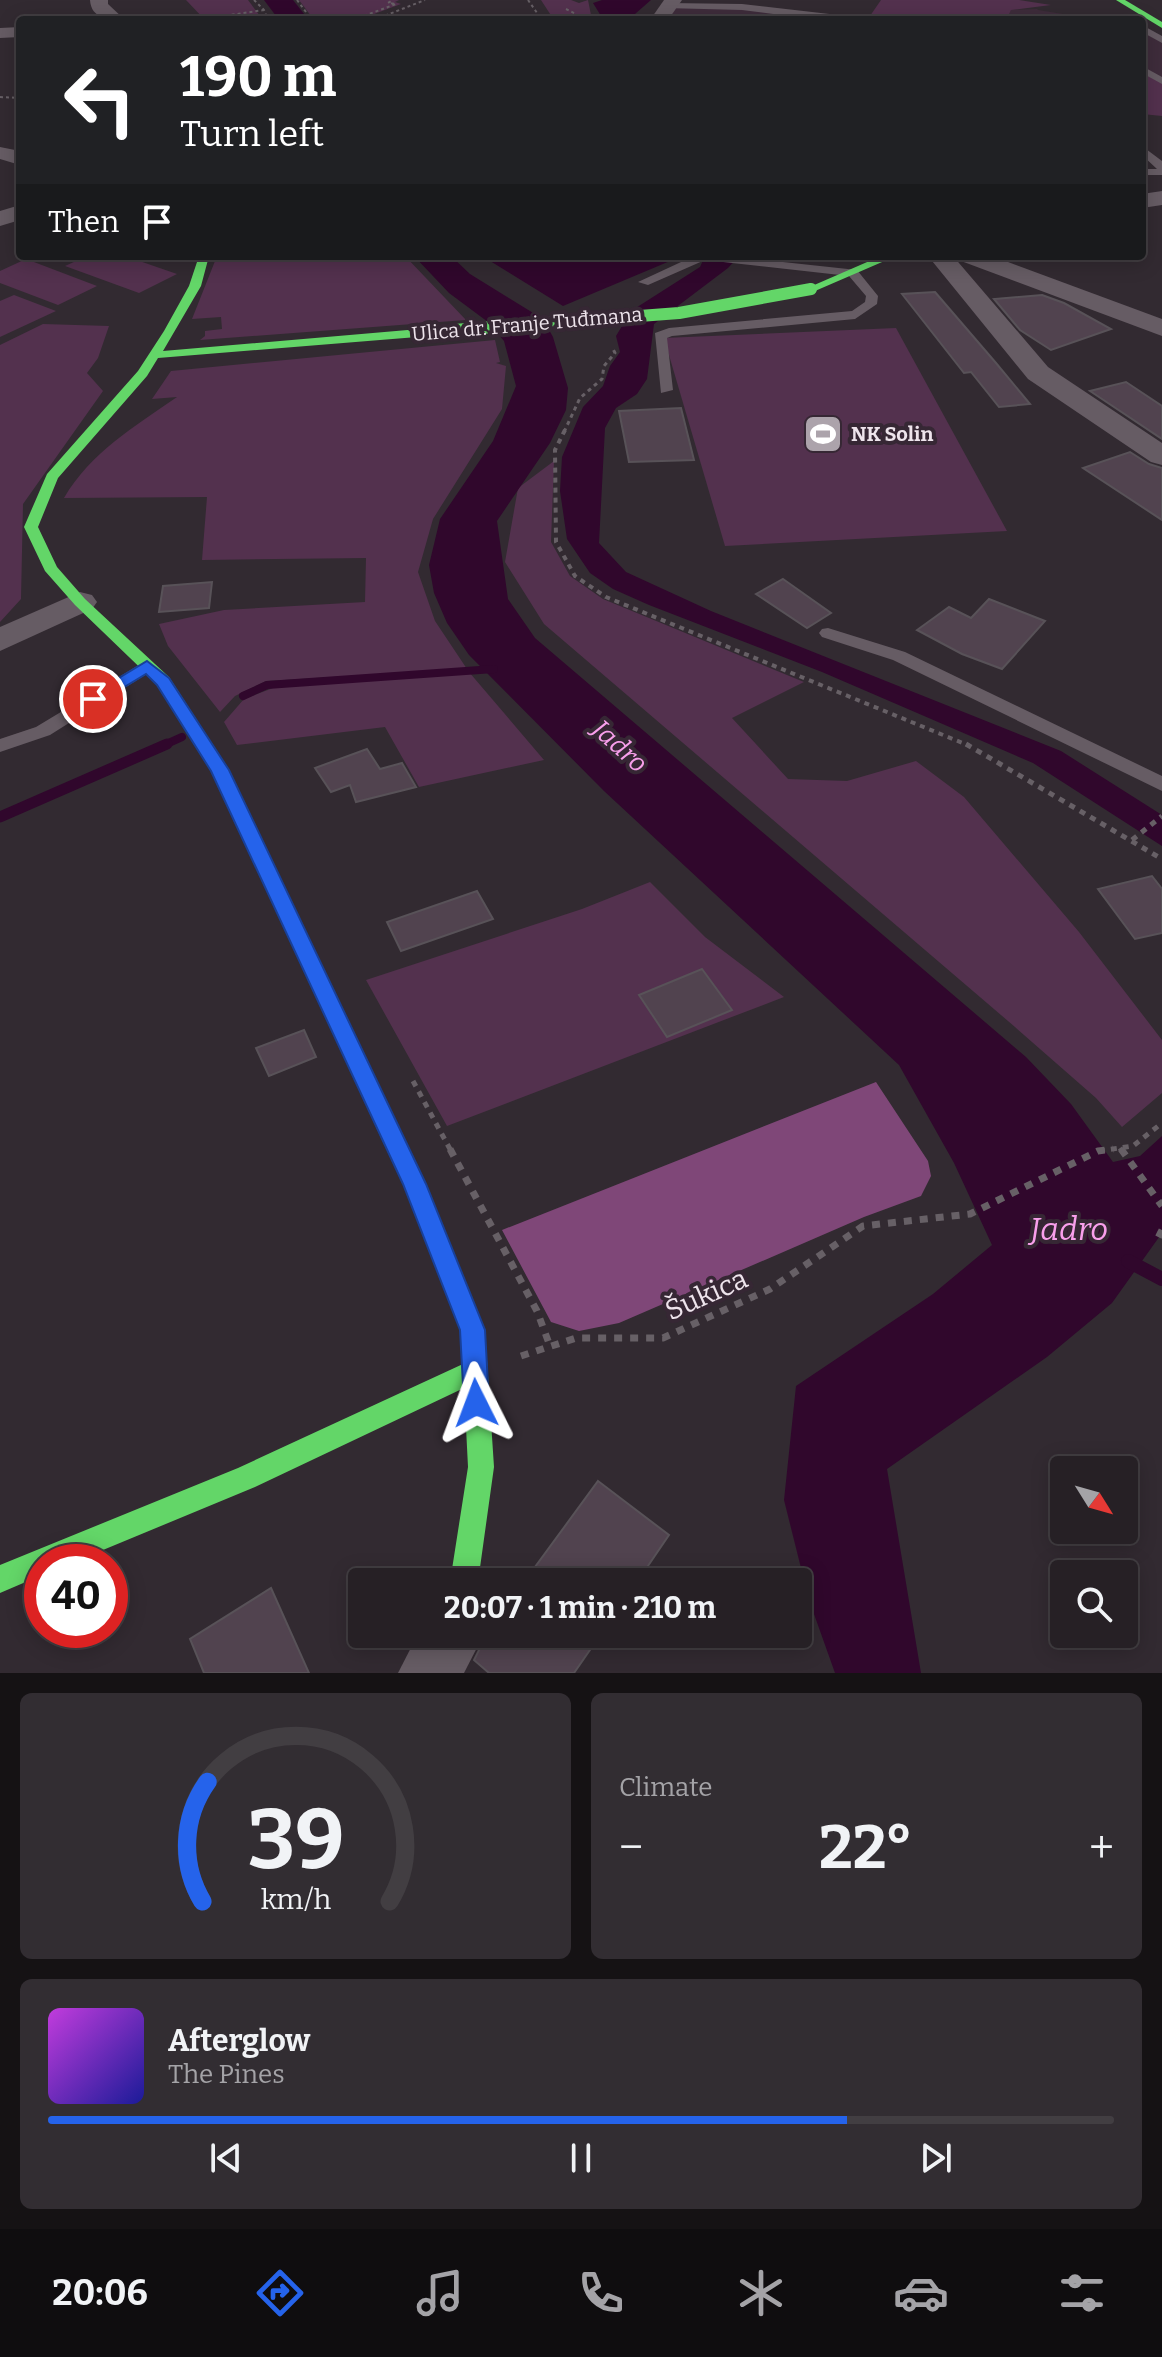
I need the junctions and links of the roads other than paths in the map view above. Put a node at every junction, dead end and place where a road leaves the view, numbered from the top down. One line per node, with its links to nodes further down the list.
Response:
1 (1120, 0): 4 (street)
2 (665, 13): 3 (lane)
3 (786, 16)
4 (1137, 16)
5 (1146, 25): 6 (lane)
6 (1162, 40)
7 (203, 260): 16 (street)
8 (695, 260): 14 (lane)
9 (726, 260): 13 (lane)
10 (882, 260): 13 (street, Ulica dr. Franje Tuđmana)
11 (943, 260): 18 (street)
12 (981, 260): 15 (street)
13 (853, 273): 16 (street, Ulica dr. Franje Tuđmana, bridge); 17 (lane)
14 (644, 282)
15 (1162, 328)
16 (156, 355): 19 (street)
17 (666, 390)
18 (1162, 456)
19 (80, 602): 21 (street); 22 (street)
20 (828, 633): 24 (lane)
21 (0, 640)
22 (147, 666): 23 (lane); 25 (street)
23 (0, 746)
24 (1162, 784)
25 (474, 1371): 26 (street); 27 (street)
26 (466, 1568)
27 (0, 1579)
28 (444, 1648): 29 (street)
29 (429, 1673)

